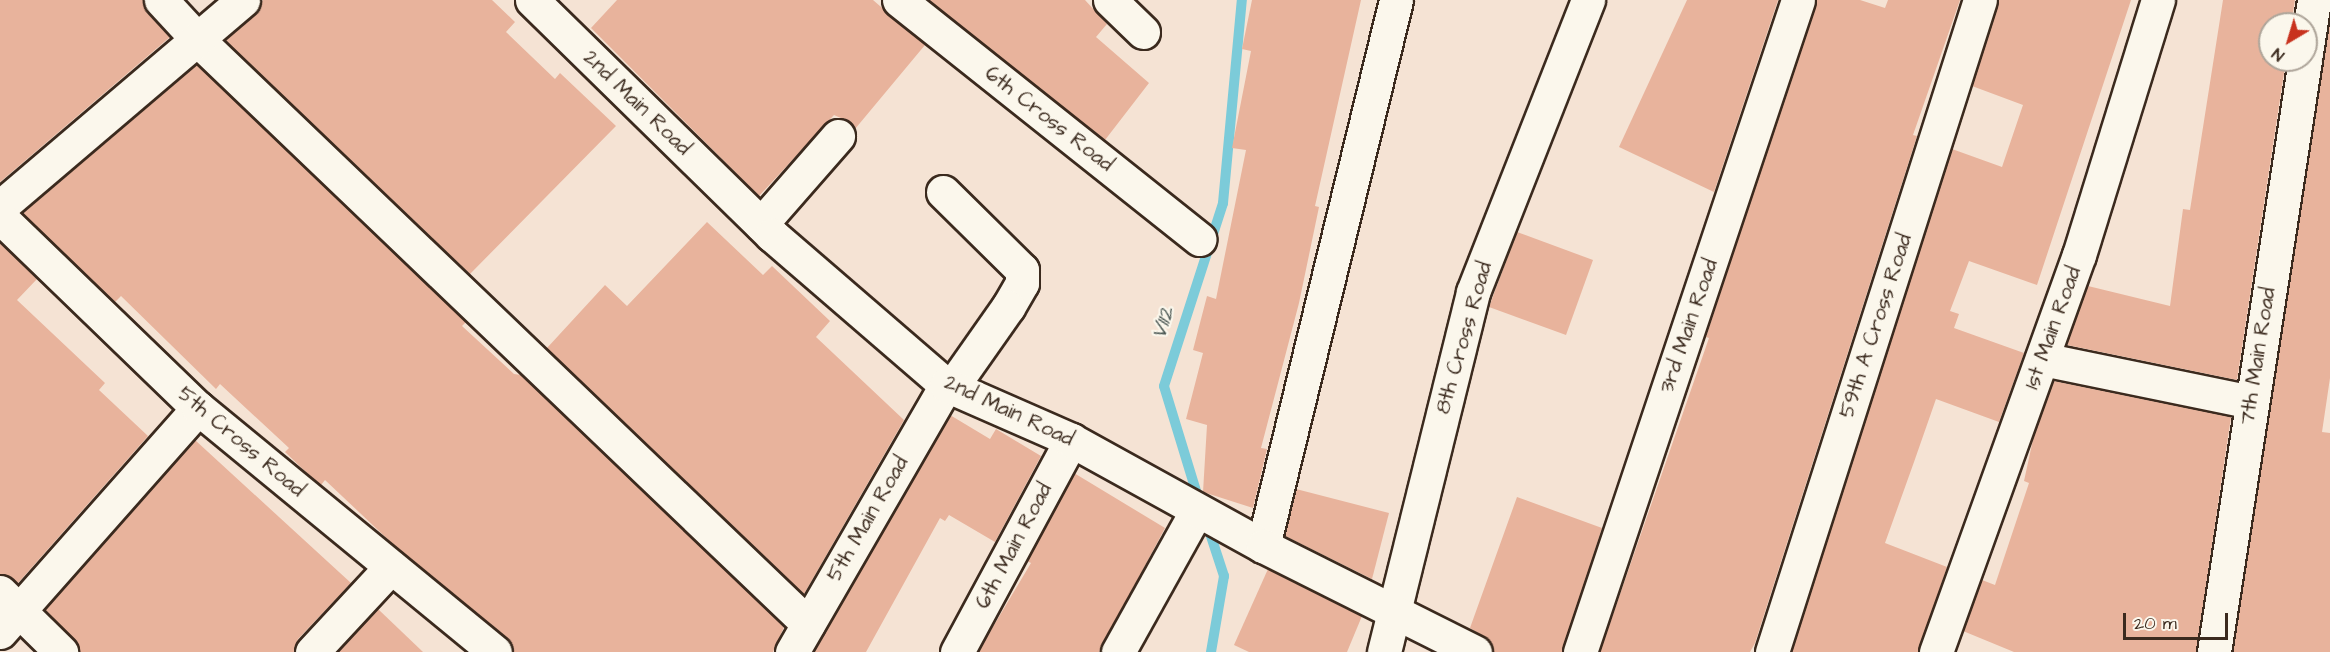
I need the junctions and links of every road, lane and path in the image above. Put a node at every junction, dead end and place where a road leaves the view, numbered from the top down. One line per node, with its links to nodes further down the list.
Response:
1 (161, 0): 12 (street)
2 (243, 0): 12 (street)
3 (532, 0): 18 (street, 2nd Main Road)
4 (899, 0): 19 (street, 6th Cross Road)
5 (1110, 0): 11 (street)
6 (1396, 0): 26 (street)
7 (1588, 0): 28 (street, 8th Cross Road)
8 (1798, 0): 39 (street, 3rd Main Road)
9 (1980, 0): 40 (street, 59th A Cross Road)
10 (2158, 0): 20 (street, 1st Main Road)
11 (1143, 32)
12 (199, 41): 16 (street); 30 (street)
13 (2303, 72): 22 (street, 7th Main Road)
14 (838, 136): 18 (street)
15 (943, 192): 21 (street, 5th Main Road)
16 (0, 207)
17 (0, 217): 23 (street, 5th Cross Road)
18 (761, 224): 21 (street, 2nd Main Road)
19 (1199, 239)
20 (2042, 359): 22 (street); 41 (street, 1st Main Road)
21 (948, 387): 24 (street, 2nd Main Road); 30 (street, 5th Main Road)
22 (2251, 402): 42 (street, 7th Main Road)
23 (198, 408): 27 (street, 5th Cross Road); 29 (street)
24 (1071, 440): 25 (street, 2nd Main Road); 35 (street, 6th Main Road)
25 (1209, 517): 26 (street, 2nd Main Road); 36 (street)
26 (1263, 546): 28 (street, 2nd Main Road)
27 (391, 567): 32 (street); 33 (street, 5th Cross Road)
28 (1394, 610): 37 (street, 8th Cross Road); 38 (street, 2nd Main Road)
29 (6, 612): 31 (street)
30 (808, 624): 34 (street, 5th Main Road)
31 (61, 652)
32 (312, 652)
33 (495, 652)
34 (792, 652)
35 (957, 652)
36 (1118, 652)
37 (1384, 652)
38 (1475, 652)
39 (1580, 652)
40 (1772, 652)
41 (1936, 652)
42 (2214, 652)

